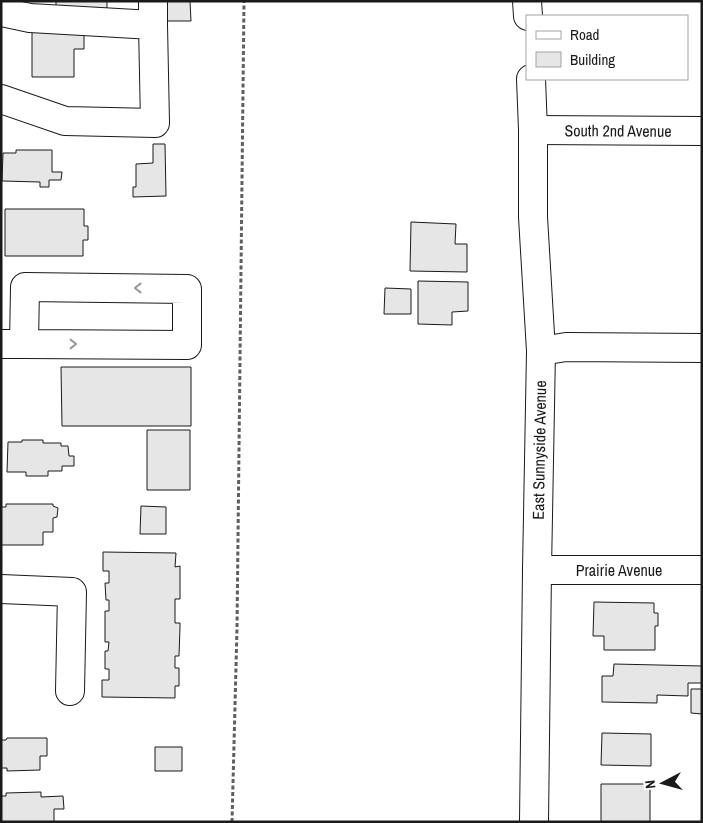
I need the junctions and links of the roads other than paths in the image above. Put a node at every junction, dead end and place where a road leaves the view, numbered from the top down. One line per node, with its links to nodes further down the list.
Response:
1 (527, 1): 4 (street)
2 (1, 12): 3 (street)
3 (153, 13): 6 (street)
4 (528, 15)
5 (531, 80): 7 (street, East Sunnyside Avenue)
6 (1, 99)
7 (533, 130): 8 (street, South 2nd Avenue); 11 (street, East Sunnyside Avenue)
8 (702, 131)
9 (13, 344): 9 (street, one-way to 9)
10 (702, 348): 11 (street)
11 (541, 351): 12 (street, East Sunnyside Avenue)
12 (536, 570): 13 (street, Prairie Avenue); 16 (street, East Sunnyside Avenue)
13 (702, 570)
14 (1, 589): 15 (street)
15 (70, 691)
16 (534, 822)

